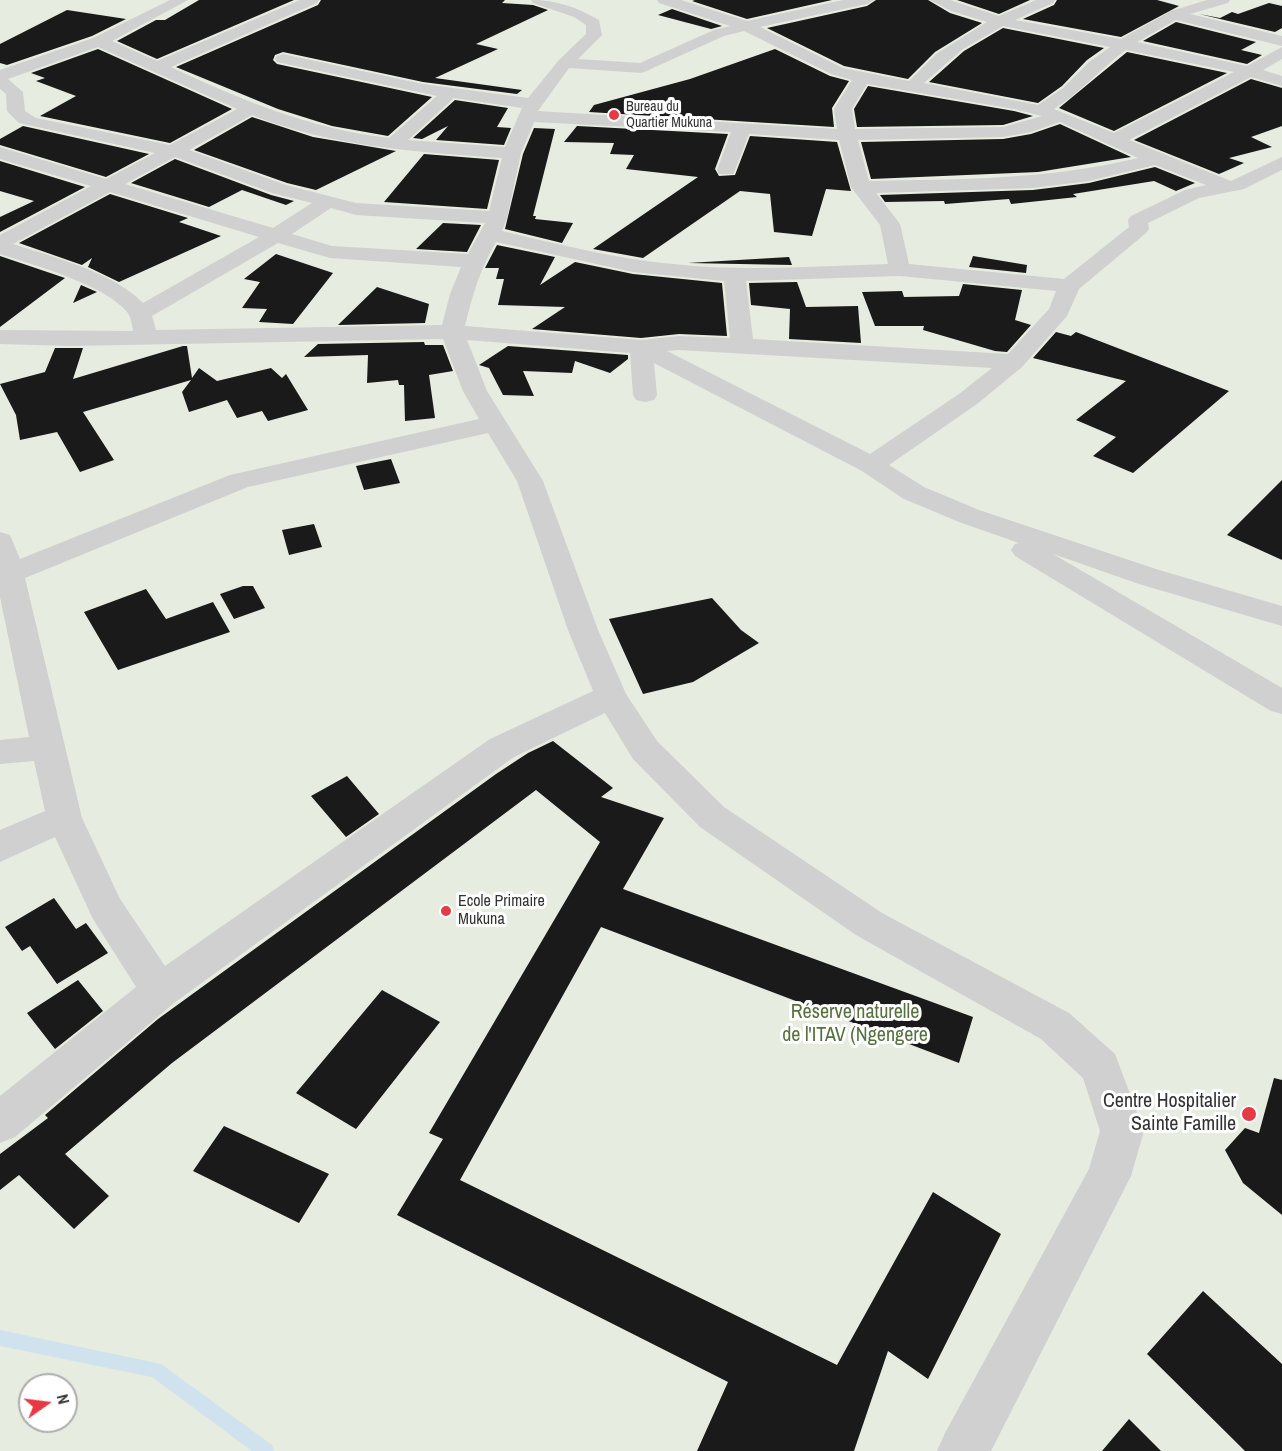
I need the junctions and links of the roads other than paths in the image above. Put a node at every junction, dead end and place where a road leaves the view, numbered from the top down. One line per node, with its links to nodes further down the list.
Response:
1 (181, 0): 14 (street)
2 (312, 0): 20 (street)
3 (538, 0): 19 (street)
4 (664, 0): 10 (street)
5 (867, 0): 13 (street)
6 (937, 0): 12 (street)
7 (1048, 0): 12 (street)
8 (1223, 0): 11 (street)
9 (719, 3): 10 (street)
10 (701, 10): 13 (street)
11 (1174, 15): 15 (street); 16 (street)
12 (1000, 22): 16 (street); 26 (street)
13 (744, 26): 19 (street); 23 (street)
14 (99, 41): 20 (street); 22 (street)
15 (1282, 41)
16 (1125, 45): 21 (street); 30 (street)
17 (1282, 52): 21 (street)
18 (283, 59): 27 (street)
19 (565, 63): 29 (street)
20 (158, 67): 28 (street)
21 (1251, 71): 25 (street); 34 (street)
22 (0, 76)
23 (863, 78): 26 (street); 33 (street)
24 (0, 81): 36 (street)
25 (1282, 81)
26 (913, 86): 30 (street)
27 (450, 93): 29 (street); 35 (street)
28 (249, 110): 35 (street); 36 (street)
29 (530, 110): 32 (street); 38 (street)
30 (1041, 110): 31 (street)
31 (1061, 116): 33 (street); 34 (street)
32 (742, 128): 33 (street); 41 (street)
33 (847, 135): 43 (street)
34 (1116, 140): 39 (street)
35 (395, 143): 38 (street)
36 (175, 150): 42 (street); 45 (street)
37 (0, 153): 42 (street)
38 (512, 153): 46 (street)
39 (1156, 159): 43 (street); 44 (street)
40 (1282, 163): 44 (street)
41 (726, 170)
42 (110, 186): 47 (street); 48 (street)
43 (861, 187): 50 (street)
44 (1230, 187): 52 (street)
45 (327, 202): 46 (street); 47 (street)
46 (494, 226): 49 (street); 51 (street)
47 (275, 238): 49 (street); 53 (street)
48 (0, 245): 53 (street)
49 (474, 261): 54 (street)
50 (900, 270): 51 (street); 52 (street)
51 (734, 275): 57 (street)
52 (1069, 286): 59 (street)
53 (140, 313): 55 (street)
54 (452, 332): 55 (street); 58 (street); 61 (street)
55 (145, 336): 56 (street)
56 (0, 337)
57 (742, 345): 58 (street); 59 (street)
58 (641, 347): 60 (street); 62 (street)
59 (1014, 362): 62 (street)
60 (645, 395)
61 (494, 424): 65 (street); 67 (street)
62 (871, 465): 63 (street)
63 (969, 516): 66 (street); 68 (street)
64 (0, 541): 65 (street)
65 (5, 577): 69 (street)
66 (1282, 616)
67 (611, 696): 73 (street); 75 (street)
68 (1282, 703)
69 (49, 747): 70 (street); 71 (street)
70 (0, 752)
71 (64, 818): 72 (street); 73 (street)
72 (0, 848)
73 (160, 991): 74 (street)
74 (0, 1123)
75 (963, 1451)

